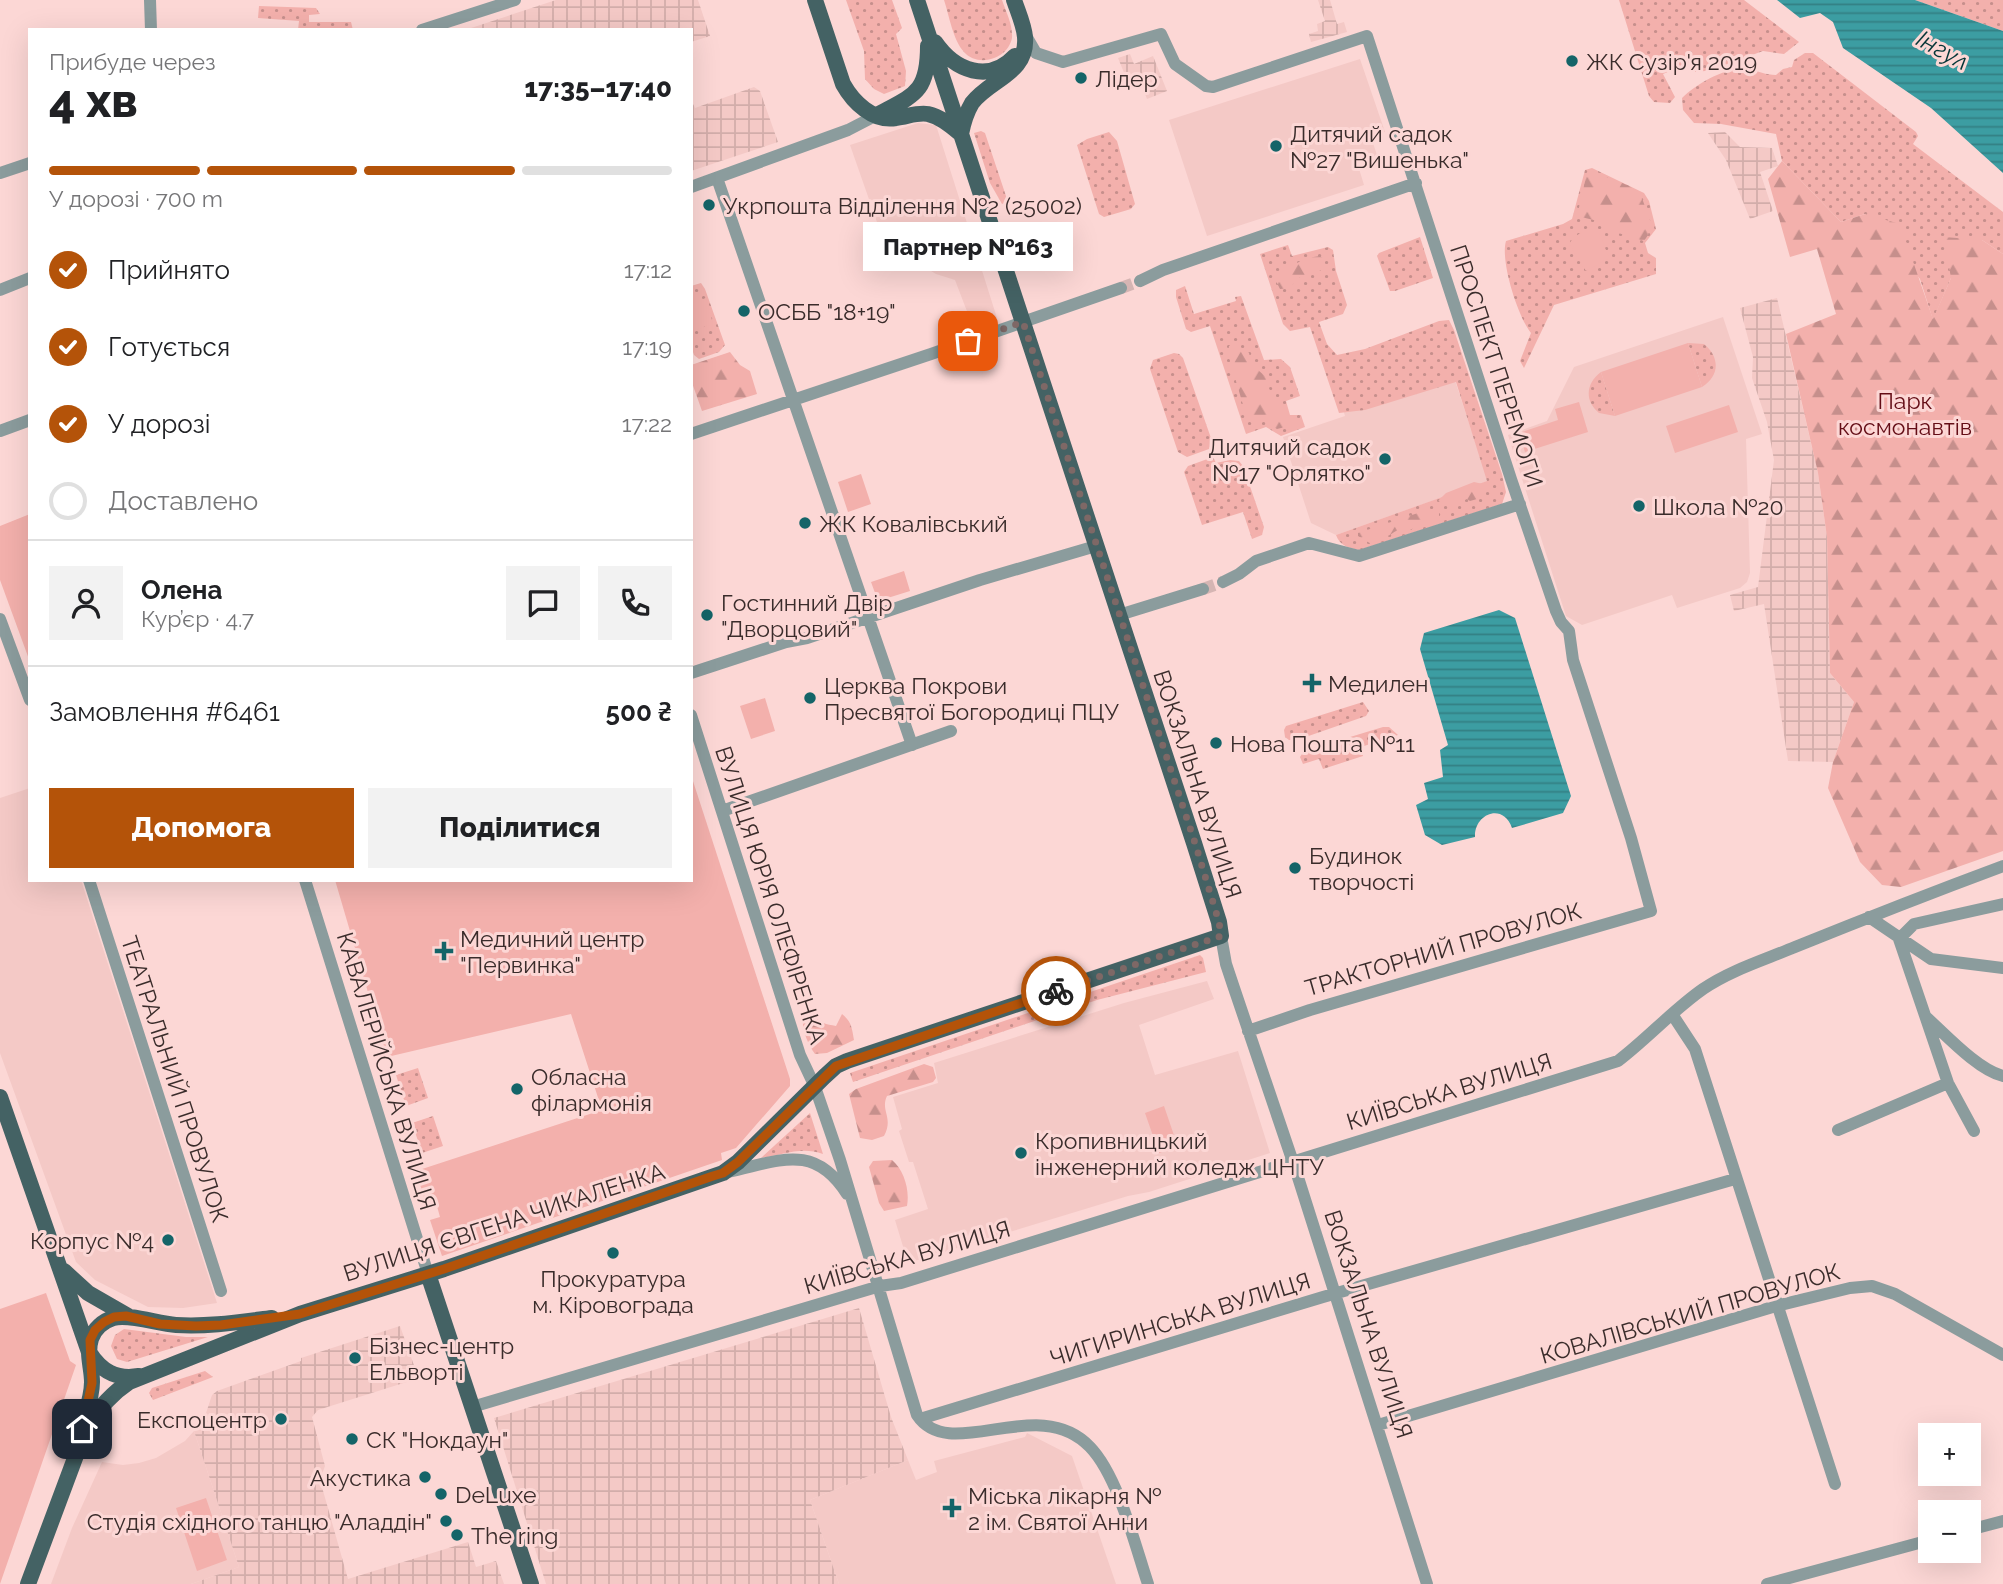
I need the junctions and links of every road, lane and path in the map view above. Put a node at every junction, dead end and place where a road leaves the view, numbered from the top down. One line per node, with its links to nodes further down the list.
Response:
1 (150, 0): 6 (street)
2 (515, 0): 7 (street)
3 (815, 0): 10 (main road)
4 (917, 0): 8 (main road, ВОКЗАЛЬНА ВУЛИЦЯ)
5 (1014, 0): 9 (main road)
6 (151, 28)
7 (428, 28)
8 (928, 33): 9 (main road); 10 (main road); 11 (main road, ВОКЗАЛЬНА ВУЛИЦЯ)
9 (1025, 34): 11 (main road); 15 (street, ПРОСПЕКТ ПЕРЕМОГИ)
10 (877, 116): 11 (main road); 14 (street)
11 (961, 134): 21 (main road, ВОКЗАЛЬНА ВУЛИЦЯ)
12 (28, 164): 13 (street)
13 (0, 173)
14 (718, 178): 16 (street); 22 (street)
15 (1416, 183): 18 (street); 26 (street, ПРОСПЕКТ ПЕРЕМОГИ)
16 (693, 186)
17 (28, 279): 20 (street)
18 (1140, 281)
19 (1121, 288): 21 (street)
20 (0, 290)
21 (1023, 322): 22 (street); 27 (main road, ВОКЗАЛЬНА ВУЛИЦЯ)
22 (794, 400): 25 (street); 31 (street)
23 (28, 421): 24 (street)
24 (0, 431)
25 (693, 434)
26 (1520, 504): 28 (street); 43 (street, ПРОСПЕКТ ПЕРЕМОГИ)
27 (1096, 546): 30 (main road, ВОКЗАЛЬНА ВУЛИЦЯ); 31 (street)
28 (1223, 582)
29 (1202, 589): 30 (street)
30 (1119, 615): 45 (main road, ВОКЗАЛЬНА ВУЛИЦЯ)
31 (868, 618): 33 (street); 37 (street)
32 (0, 620): 34 (street)
33 (693, 672)
34 (28, 695)
35 (693, 721): 38 (street, ВУЛИЦЯ ЮРІЯ ОЛЕФІРЕНКА)
36 (951, 731): 37 (street)
37 (912, 745): 38 (street)
38 (722, 811): 53 (street, ВУЛИЦЯ ЮРІЯ ОЛЕФІРЕНКА)
39 (2003, 866): 44 (street, КИЇВСЬКА ВУЛИЦЯ)
40 (90, 882): 64 (street, ТЕАТРАЛЬНИЙ ПРОВУЛОК)
41 (306, 882): 62 (street, КАВАЛЕРІЙСЬКА ВУЛИЦЯ)
42 (2003, 904): 46 (street)
43 (1651, 911): 50 (street, ТРАКТОРНИЙ ПРОВУЛОК)
44 (1869, 917): 46 (street); 48 (street, КИЇВСЬКА ВУЛИЦЯ)
45 (1221, 936): 50 (street, ВОКЗАЛЬНА ВУЛИЦЯ); 53 (main road, ВУЛИЦЯ ЄВГЕНА ЧИКАЛЕНКА)
46 (1899, 939): 47 (street); 49 (street)
47 (2003, 968)
48 (1672, 1014): 57 (street, КИЇВСЬКА ВУЛИЦЯ); 59 (street)
49 (1926, 1017): 51 (street); 52 (street)
50 (1248, 1031): 57 (street, ВОКЗАЛЬНА ВУЛИЦЯ)
51 (2003, 1076)
52 (1948, 1083): 55 (street); 56 (street)
53 (814, 1087): 58 (main road, ВУЛИЦЯ ЄВГЕНА ЧИКАЛЕНКА); 60 (street, ВУЛИЦЯ ЮРІЯ ОЛЕФІРЕНКА)
54 (0, 1097): 61 (main road)
55 (1838, 1130)
56 (1973, 1130)
57 (1293, 1162): 63 (street, КИЇВСЬКА ВУЛИЦЯ); 65 (street, ВОКЗАЛЬНА ВУЛИЦЯ)
58 (723, 1173): 60 (street, ВУЛИЦЯ ЄВГЕНА ЧИКАЛЕНКА); 62 (main road, ВУЛИЦЯ ЄВГЕНА ЧИКАЛЕНКА)
59 (1735, 1179): 65 (street, ЧИГИРИНСЬКА ВУЛИЦЯ); 66 (street)
60 (855, 1209): 63 (street, ВУЛИЦЯ ЮРІЯ ОЛЕФІРЕНКА)
61 (59, 1263): 68 (main road); 69 (main road)
62 (428, 1274): 67 (main road, ВУЛИЦЯ ЄВГЕНА ЧИКАЛЕНКА); 72 (main road)
63 (880, 1286): 72 (street, КИЇВСЬКА ВУЛИЦЯ); 73 (street, ВУЛИЦЯ ЮРІЯ ОЛЕФІРЕНКА)
64 (220, 1291)
65 (1335, 1295): 73 (street, ЧИГИРИНСЬКА ВУЛИЦЯ); 74 (street, ВОКЗАЛЬНА ВУЛИЦЯ)
66 (1776, 1306): 70 (street, КОВАЛІВСЬКИЙ ПРОВУЛОК); 74 (street, КОВАЛІВСЬКИЙ ПРОВУЛОК); 76 (street)
67 (300, 1314): 68 (main road, ВУЛИЦЯ ЄВГЕНА ЧИКАЛЕНКА); 71 (main road, ВУЛИЦЯ ЄВГЕНА ЧИКАЛЕНКА)
68 (137, 1320): 69 (main road, ВУЛИЦЯ ЄВГЕНА ЧИКАЛЕНКА)
69 (89, 1352): 71 (main road); 75 (main road, ВУЛИЦЯ ЄВГЕНА ЧИКАЛЕНКА)
70 (2003, 1355)
71 (148, 1373): 75 (main road, ВУЛИЦЯ ЄВГЕНА ЧИКАЛЕНКА)
72 (472, 1407): 82 (main road)
73 (920, 1419): 83 (street)
74 (1378, 1425): 84 (street, ВОКЗАЛЬНА ВУЛИЦЯ)
75 (73, 1464): 81 (main road, ВУЛИЦЯ ЄВГЕНА ЧИКАЛЕНКА)
76 (1835, 1484)
77 (2003, 1521): 78 (street)
78 (1981, 1527)
79 (1918, 1544): 80 (street)
80 (1785, 1579): 85 (street); 86 (street)
81 (28, 1584)
82 (531, 1584)
83 (1148, 1584)
84 (1427, 1584)
85 (1768, 1584)
86 (1799, 1584)

